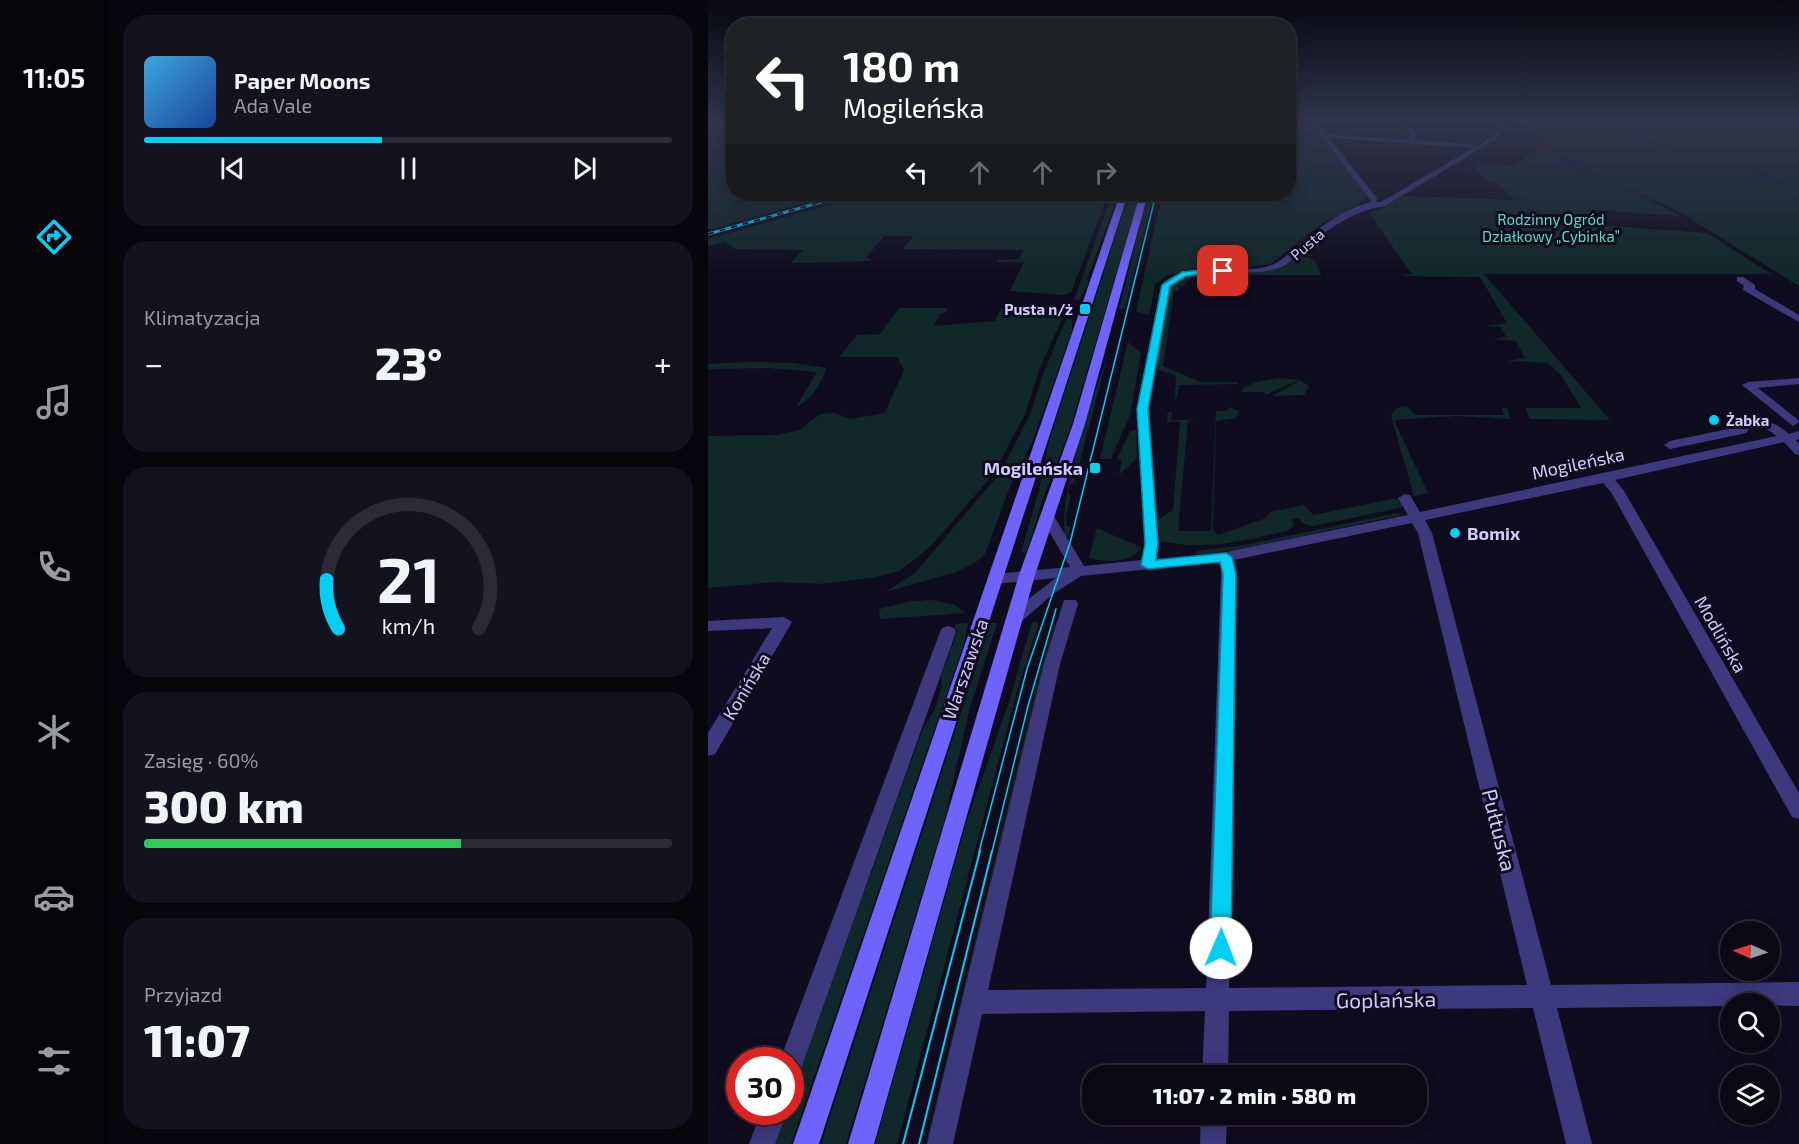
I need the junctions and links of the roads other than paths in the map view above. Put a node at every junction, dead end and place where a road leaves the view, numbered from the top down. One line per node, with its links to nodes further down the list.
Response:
1 (1354, 173): 5 (street)
2 (1431, 173): 5 (street, Pusta)
3 (1122, 201): 21 (main road, Warszawska)
4 (1142, 201): 15 (main road, Warszawska)
5 (1376, 202): 18 (street, Pusta)
6 (1740, 279): 7 (street)
7 (1799, 319)
8 (1799, 381): 9 (street)
9 (1793, 422)
10 (1793, 436): 11 (street); 12 (street); 13 (street, Mogileńska)
11 (1670, 445)
12 (1799, 451)
13 (1606, 477): 16 (street, Mogileńska); 27 (street, Modlińska)
14 (1405, 498): 16 (street, Pułtuska)
15 (1047, 516): 19 (street); 20 (main road, Warszawska)
16 (1417, 516): 17 (street, Mogileńska); 29 (street, Pułtuska)
17 (1226, 557): 18 (street, Mogileńska); 30 (street)
18 (1148, 565): 19 (street, Mogileńska)
19 (1080, 571): 20 (street, Mogileńska); 23 (street, Mogileńska)
20 (1028, 575): 21 (street, Mogileńska); 23 (main road, Warszawska)
21 (995, 579): 37 (main road, Warszawska)
22 (1070, 604): 31 (street)
23 (1015, 618): 38 (main road, Warszawska)
24 (708, 626): 26 (street, Konińska)
25 (948, 632): 32 (street, Warszawska)
26 (708, 749)
27 (1799, 811)
28 (1799, 994): 29 (street, Goplańska)
29 (1542, 996): 30 (street, Goplańska); 41 (street, Pułtuska)
30 (1218, 1001): 31 (street, Goplańska); 33 (street)
31 (973, 1002): 39 (street)
32 (797, 1047)
33 (1215, 1065)
34 (769, 1125): 36 (street)
35 (1214, 1125): 40 (street)
36 (762, 1144)
37 (806, 1144)
38 (861, 1144)
39 (940, 1144)
40 (1213, 1144)
41 (1579, 1144)

